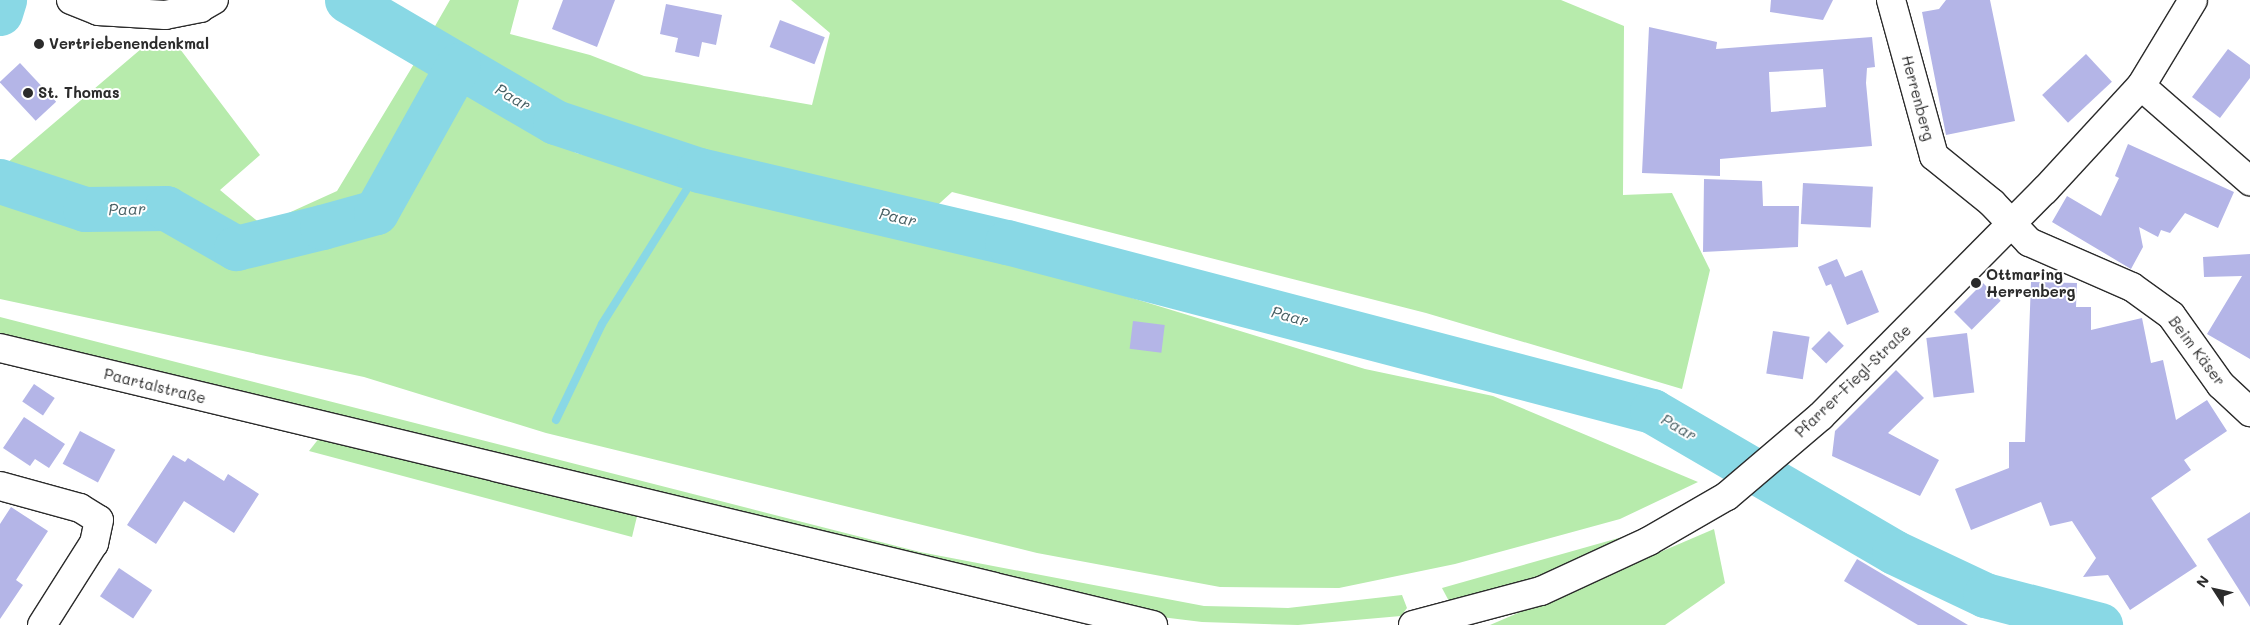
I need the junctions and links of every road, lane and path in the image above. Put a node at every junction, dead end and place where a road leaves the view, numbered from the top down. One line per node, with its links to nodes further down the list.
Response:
1 (71, 0): 2 (main road)
2 (214, 0)
3 (1891, 0): 7 (main road, Herrenberg)
4 (2192, 0): 5 (main road, Pfarrer-Fiegl-Straße)
5 (2141, 86): 6 (main road); 7 (main road, Pfarrer-Fiegl-Straße)
6 (2250, 181)
7 (2010, 224): 9 (main road, Beim Käser); 11 (main road, Pfarrer-Fiegl-Straße)
8 (0, 348): 13 (main road, Paartalstraße)
9 (2250, 412)
10 (0, 486): 12 (main road)
11 (1439, 623): 14 (main road, Pfarrer-Fiegl-Straße)
12 (42, 625)
13 (1153, 625)
14 (1413, 625)

